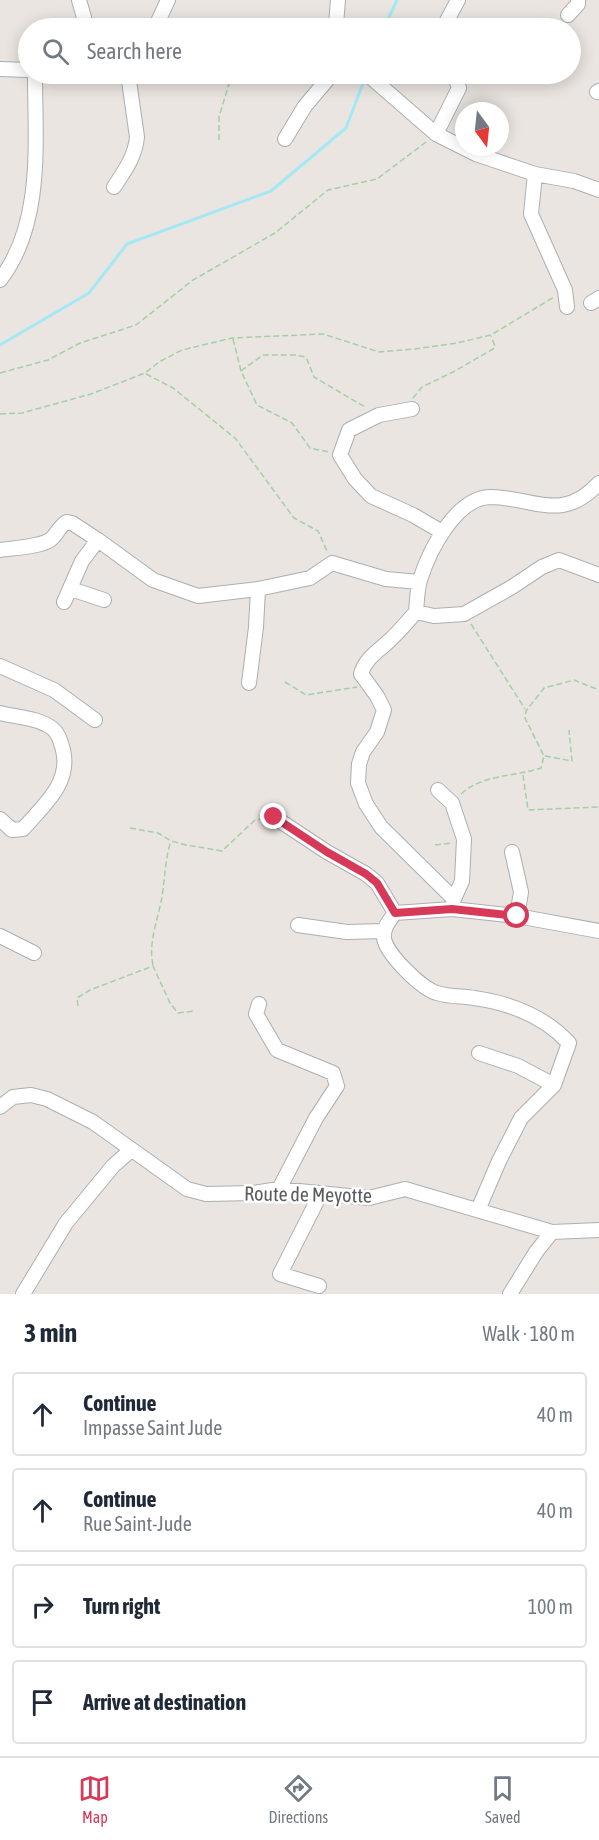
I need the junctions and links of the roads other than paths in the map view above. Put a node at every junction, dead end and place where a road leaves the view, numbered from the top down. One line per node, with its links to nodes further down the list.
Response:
1 (79, 0): 7 (street)
2 (168, 0): 8 (street)
3 (338, 0): 9 (street)
4 (458, 0): 10 (street)
5 (578, 0): 6 (street)
6 (568, 15)
7 (84, 18)
8 (160, 18)
9 (336, 18)
10 (448, 18)
11 (0, 69): 12 (street)
12 (18, 70)
13 (35, 84): 23 (street)
14 (129, 84): 21 (street)
15 (324, 84): 19 (street)
16 (379, 84): 18 (street)
17 (458, 84): 18 (street)
18 (436, 134): 20 (street)
19 (285, 140)
20 (535, 174): 22 (street); 24 (street)
21 (114, 187)
22 (599, 190)
23 (0, 280)
24 (567, 307)
25 (408, 410): 27 (street)
26 (599, 483): 27 (street)
27 (442, 532): 31 (street)
28 (98, 540): 29 (street); 32 (street); 33 (street)
29 (0, 550)
30 (599, 575): 34 (street)
31 (419, 582): 32 (street); 34 (street)
32 (258, 589): 36 (street)
33 (104, 600)
34 (416, 612): 43 (street)
35 (0, 666): 38 (street)
36 (249, 682)
37 (0, 713): 41 (street)
38 (95, 720)
39 (438, 790): 43 (street)
40 (274, 817): 44 (street)
41 (0, 819)
42 (512, 852): 45 (street)
43 (453, 904): 44 (street); 45 (street)
44 (395, 913): 47 (street)
45 (517, 916): 48 (street)
46 (298, 925): 47 (street)
47 (384, 931): 53 (street)
48 (599, 931)
49 (0, 936): 50 (street)
50 (34, 953)
51 (259, 1004): 56 (street)
52 (479, 1053): 53 (street)
53 (554, 1085): 58 (street)
54 (0, 1107): 55 (street, Route de Meyotte)
55 (131, 1150): 56 (street, Route de Meyotte); 62 (street)
56 (279, 1189): 57 (street, Route de Meyotte)
57 (321, 1193): 58 (street, Route de Meyotte); 61 (street)
58 (478, 1210): 60 (street, Route de Meyotte)
59 (599, 1230): 60 (street, Route de Meyotte)
60 (552, 1232): 63 (street)
61 (319, 1286)
62 (24, 1294)
63 (510, 1294)

